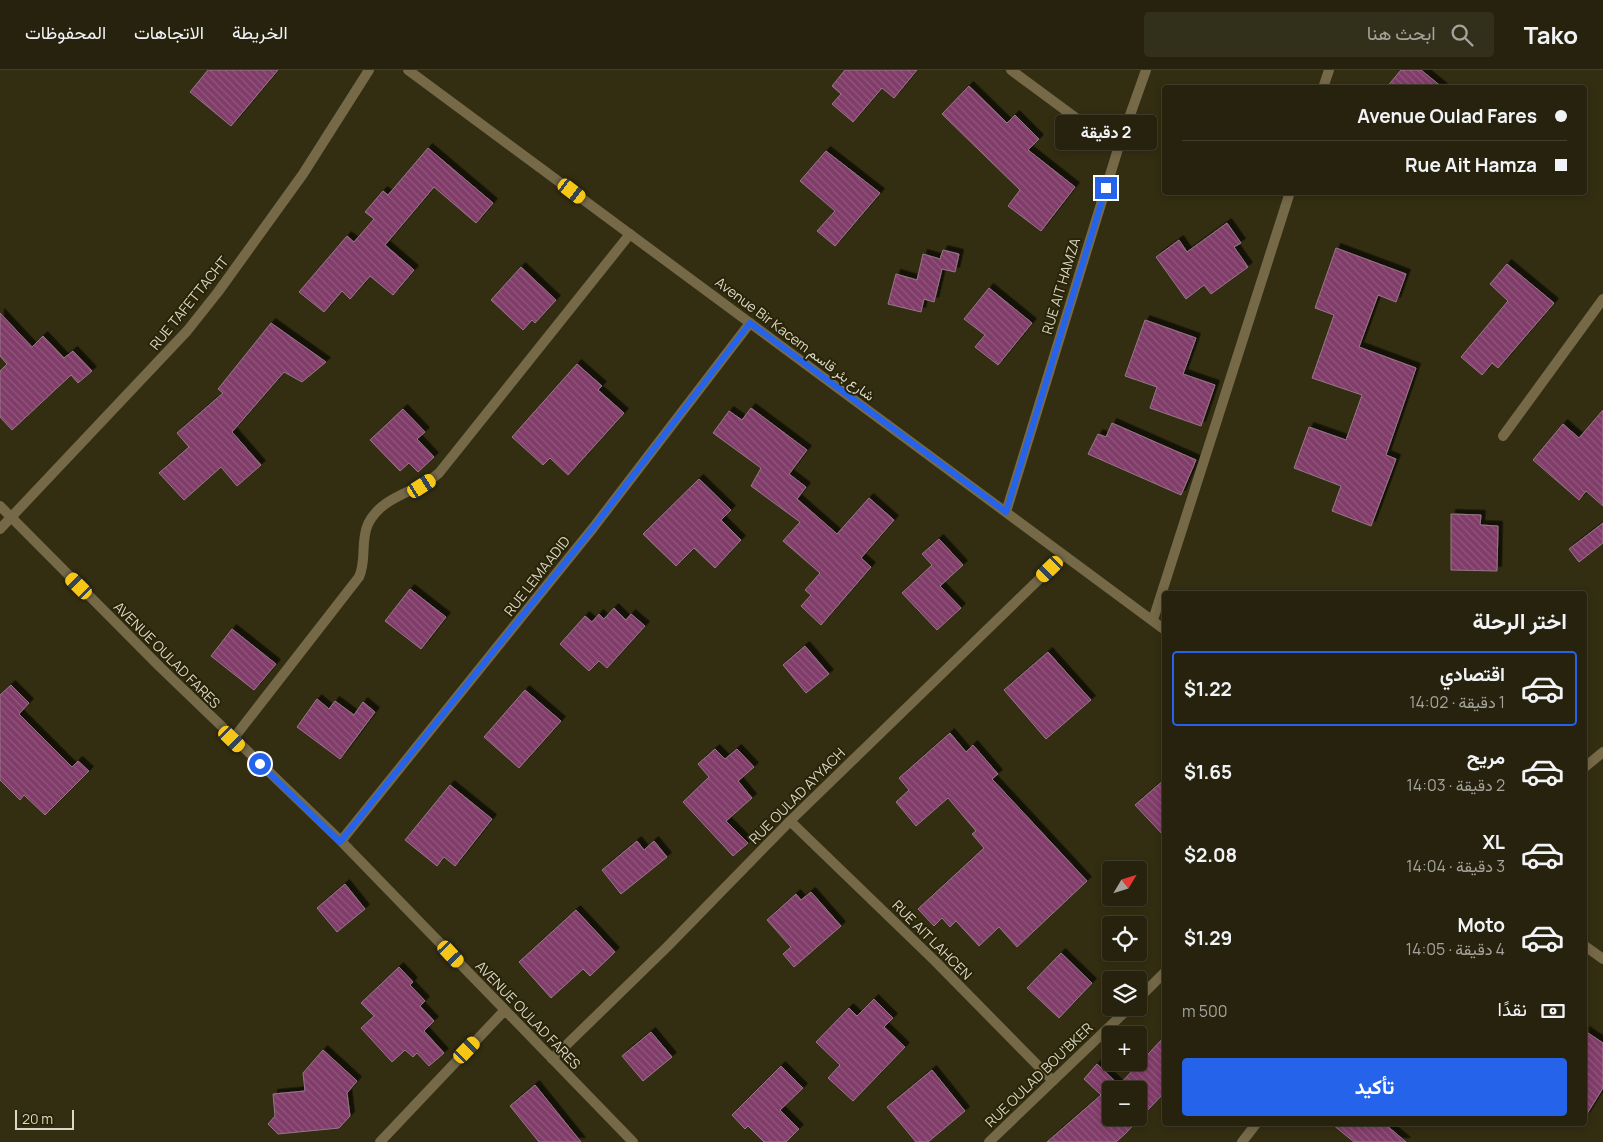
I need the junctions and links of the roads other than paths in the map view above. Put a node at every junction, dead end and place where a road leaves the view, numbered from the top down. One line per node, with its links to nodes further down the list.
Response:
1 (369, 70): 15 (street, RUE TAFETTACHT)
2 (408, 70): 9 (street, Avenue Bir Kacem شارع بئر قاسم)
3 (1011, 70): 7 (street)
4 (1146, 70): 7 (street, RUE AIT HAMZA)
5 (1329, 70): 6 (street)
6 (1324, 85)
7 (1118, 149): 14 (street, RUE AIT HAMZA)
8 (1289, 195): 18 (street)
9 (630, 234): 11 (street, Avenue Bir Kacem شارع بئر قاسم); 22 (street)
10 (1603, 299): 12 (street)
11 (750, 323): 14 (street, Avenue Bir Kacem شارع بئر قاسم); 26 (street, RUE LEMAADID)
12 (1503, 436)
13 (0, 506): 15 (street, AVENUE OULAD FARES)
14 (1006, 512): 17 (street, Avenue Bir Kacem شارع بئر قاسم)
15 (11, 519): 16 (street, RUE TAFETTACHT); 22 (street, AVENUE OULAD FARES)
16 (0, 529)
17 (1063, 556): 20 (street, Avenue Bir Kacem شارع بئر قاسم); 25 (street, RUE OULAD AYYACH)
18 (1162, 591)
19 (1162, 592): 20 (street)
20 (1153, 620): 21 (street, Avenue Bir Kacem شارع بئر قاسم)
21 (1162, 628)
22 (232, 739): 26 (street, AVENUE OULAD FARES)
23 (1603, 752): 24 (street)
24 (1587, 765)
25 (790, 821): 33 (street, RUE OULAD AYYACH); 34 (street, RUE AIT LAHCEN)
26 (340, 842): 31 (street, AVENUE OULAD FARES)
27 (1587, 947): 28 (street)
28 (1603, 959)
29 (1162, 975): 30 (street)
30 (1147, 990)
31 (504, 1011): 33 (street, AVENUE OULAD FARES); 36 (street)
32 (1121, 1016): 34 (street, RUE OULAD BOU'BKER)
33 (552, 1059): 37 (street, AVENUE OULAD FARES)
34 (1053, 1081): 38 (street, RUE OULAD BOU'BKER)
35 (1254, 1126): 39 (street)
36 (380, 1142)
37 (633, 1142)
38 (989, 1142)
39 (1242, 1142)

